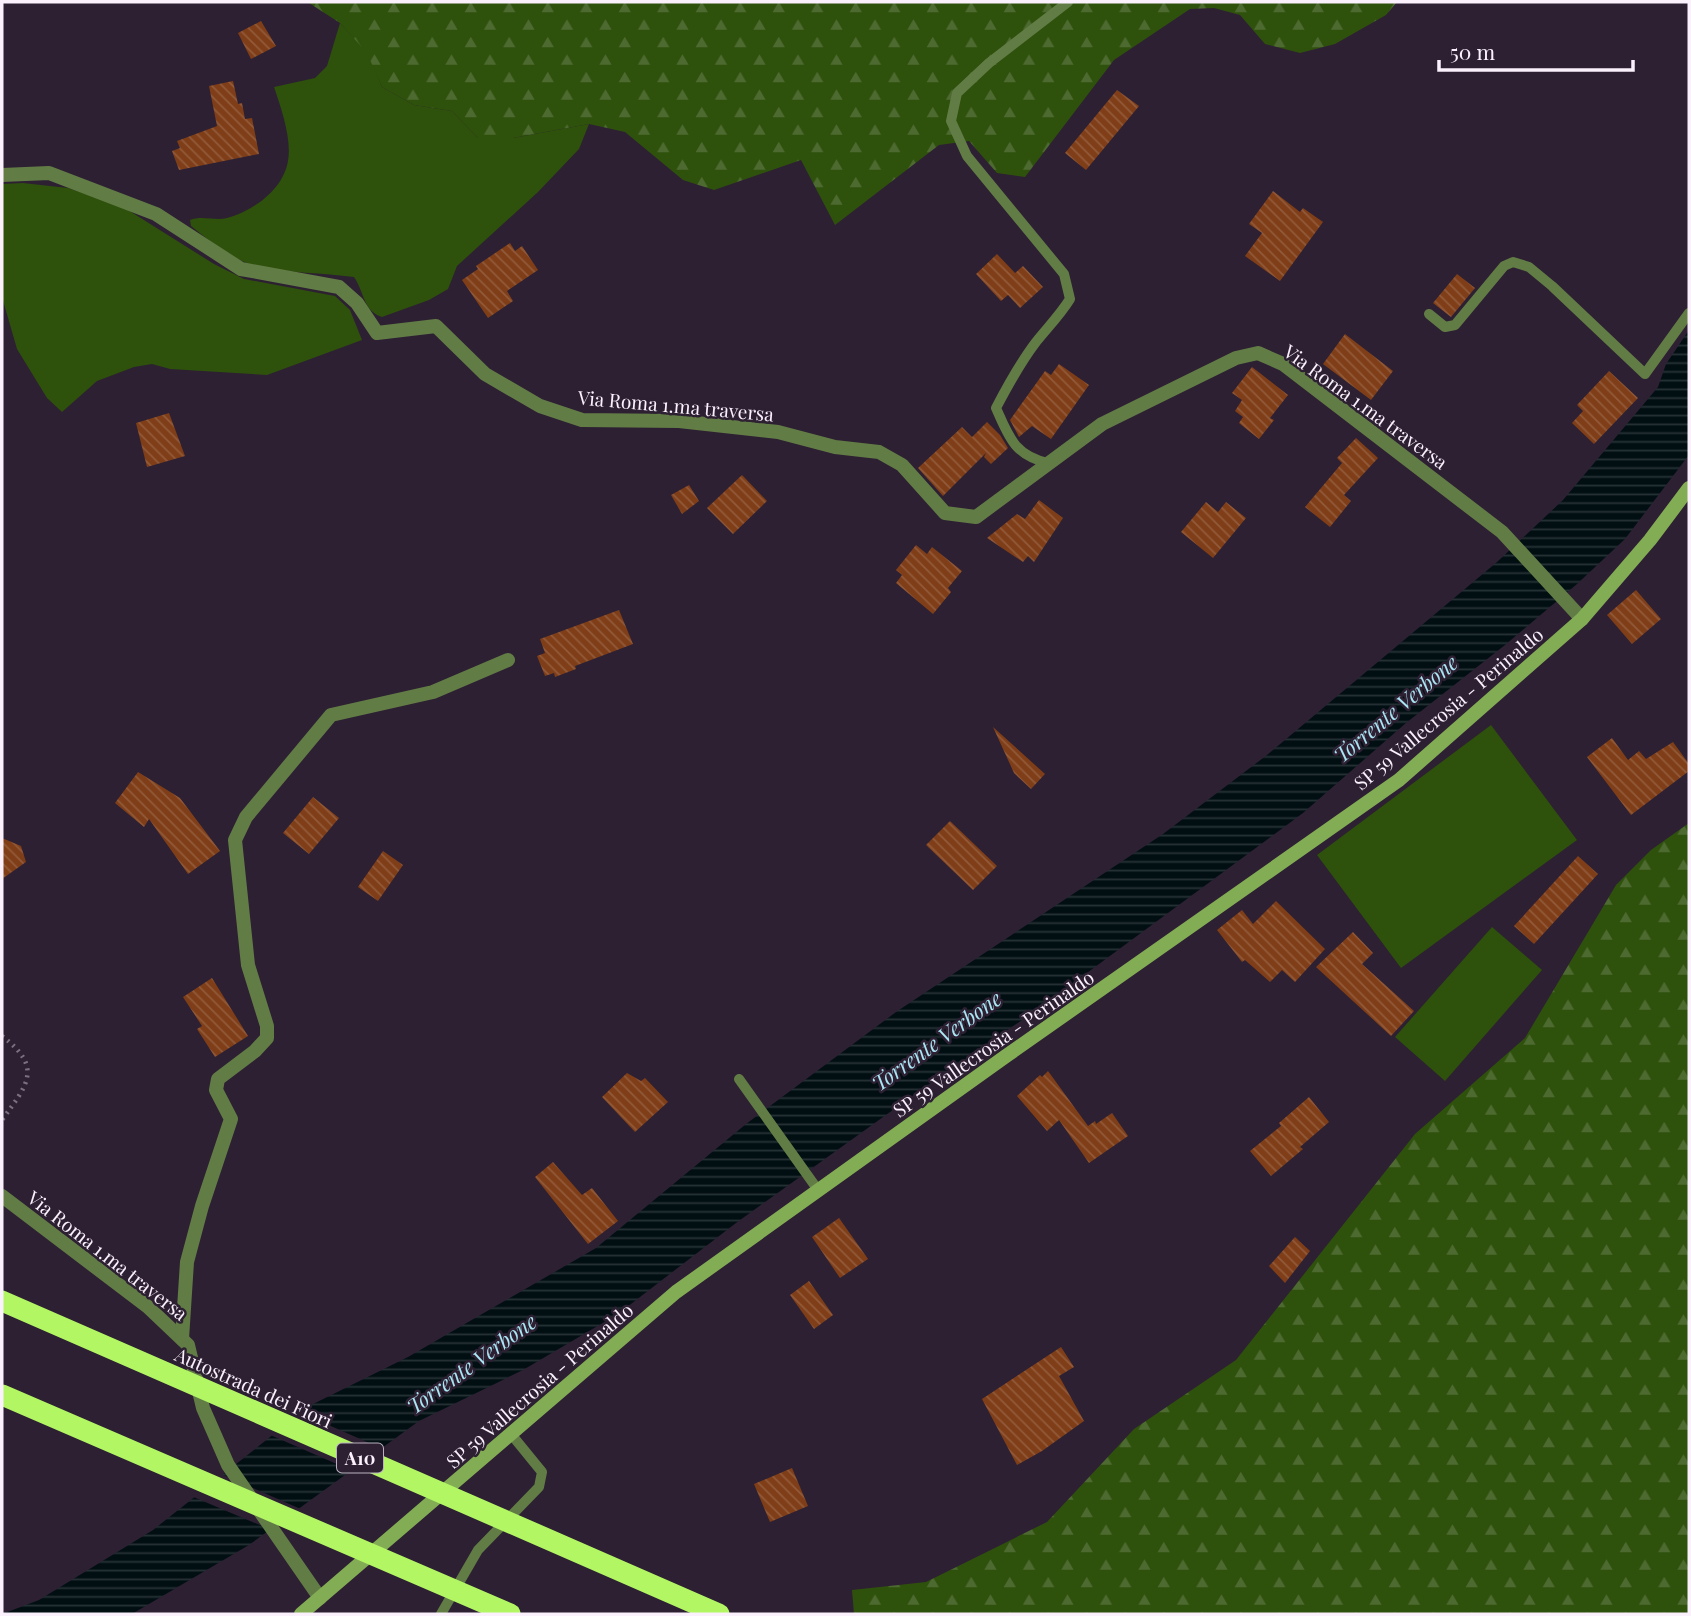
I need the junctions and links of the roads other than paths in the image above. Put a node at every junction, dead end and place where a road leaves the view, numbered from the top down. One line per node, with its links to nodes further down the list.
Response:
1 (1068, 2): 5 (lane)
2 (2, 175): 5 (street, Via Roma 1.ma traversa)
3 (1689, 313): 4 (lane)
4 (1429, 314)
5 (1048, 463): 7 (street, Via Roma 1.ma traversa)
6 (1689, 488): 7 (main road, SP 59 Vallecrosia - Perinaldo)
7 (1582, 619): 10 (main road, SP 59 Vallecrosia - Perinaldo)
8 (508, 660): 13 (street)
9 (739, 1079): 10 (lane)
10 (818, 1190): 15 (main road, SP 59 Vallecrosia - Perinaldo)
11 (2, 1196): 13 (street, Via Roma 1.ma traversa)
12 (2, 1301): 20 (highway, Autostrada dei Fiori / A10, bridge)
13 (182, 1339): 16 (street, Via Roma 1.ma traversa, bridge)
14 (2, 1395): 19 (highway, bridge)
15 (511, 1434): 16 (main road, SP 59 Vallecrosia - Perinaldo); 18 (lane)
16 (320, 1598): 17 (main road, SP 59 Vallecrosia - Perinaldo)
17 (301, 1614)
18 (441, 1614)
19 (510, 1614)
20 (719, 1614)

